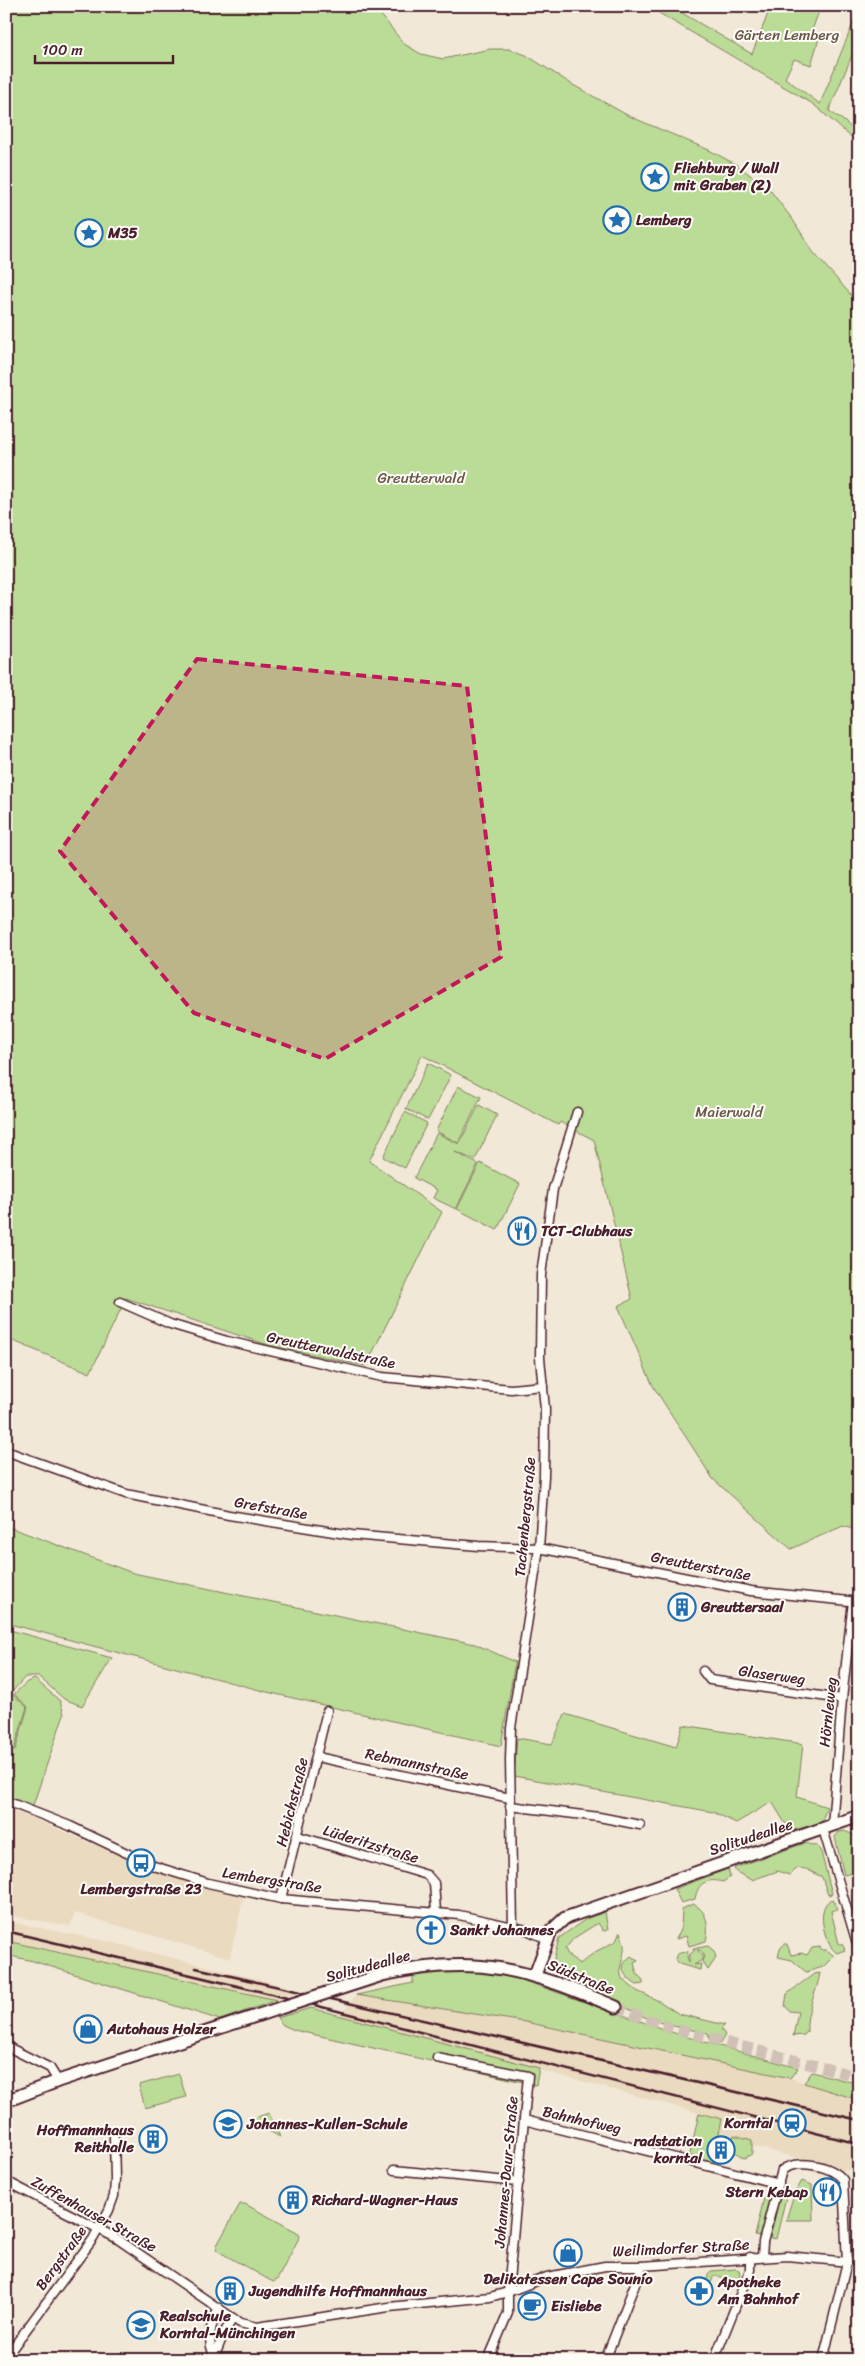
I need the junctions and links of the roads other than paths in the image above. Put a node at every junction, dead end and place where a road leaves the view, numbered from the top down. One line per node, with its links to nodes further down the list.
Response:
1 (577, 1112): 3 (street, Tachenbergstraße)
2 (120, 1302): 3 (street, Greutterwaldstraße)
3 (543, 1386): 5 (street, Tachenbergstraße)
4 (6, 1451): 5 (street, Grefstraße)
5 (539, 1548): 6 (street, Greutterstraße); 12 (street, Tachenbergstraße)
6 (856, 1601): 8 (street, Hörnleweg)
7 (703, 1671): 8 (street, Glaserweg)
8 (842, 1699): 15 (street, Hörnleweg)
9 (328, 1712): 10 (street, Hebichstraße)
10 (317, 1757): 12 (street, Rebmannstraße); 16 (street, Hebichstraße)
11 (6, 1801): 17 (street, Lembergstraße)
12 (510, 1802): 14 (street, Rebmannstraße); 19 (street, Tachenbergstraße)
13 (859, 1816): 15 (main road, Solitudeallee)
14 (640, 1825)
15 (827, 1827): 20 (main road, Solitudeallee); 21 (street)
16 (298, 1836): 17 (street, Hebichstraße); 18 (street, Lüderitzstraße)
17 (281, 1899): 18 (street, Lembergstraße)
18 (436, 1912): 19 (street, Lembergstraße)
19 (513, 1926): 20 (street, Lembergstraße)
20 (547, 1939): 22 (main road, Solitudeallee)
21 (859, 1950)
22 (535, 1975): 23 (main road, Südstraße); 26 (main road, Solitudeallee, bridge)
23 (616, 2007)
24 (6, 2046): 26 (street)
25 (437, 2058): 28 (street, Johannes-Daur-Straße)
26 (58, 2081): 27 (main road, Solitudeallee)
27 (6, 2101)
28 (524, 2120): 32 (street, Johannes-Daur-Straße); 33 (street, Bahnhofweg)
29 (114, 2137): 34 (street, Bergstraße)
30 (394, 2170): 32 (street)
31 (6, 2181): 34 (street, Zuffenhauser Straße)
32 (519, 2182): 40 (street, Johannes-Daur-Straße)
33 (779, 2184): 36 (street); 37 (street)
34 (99, 2229): 41 (street, Zuffenhauser Straße); 44 (street, Bergstraße)
35 (750, 2257): 36 (street, Weilimdorfer Straße); 39 (street, Weilimdorfer Straße); 47 (street)
36 (762, 2257): 37 (street, Weilimdorfer Straße)
37 (847, 2262): 38 (street, Weilimdorfer Straße); 48 (street)
38 (859, 2263)
39 (642, 2266): 40 (street, Weilimdorfer Straße); 46 (street)
40 (508, 2292): 42 (street, Zuffenhauser Straße); 45 (street, Johannes-Daur-Straße)
41 (219, 2308): 42 (street, Zuffenhauser Straße); 43 (street)
42 (234, 2318): 43 (street)
43 (214, 2357)
44 (6, 2359)
45 (488, 2360)
46 (605, 2360)
47 (714, 2360)
48 (823, 2360)

